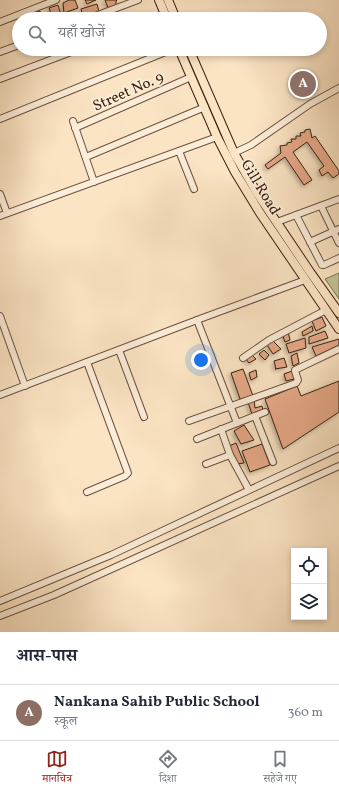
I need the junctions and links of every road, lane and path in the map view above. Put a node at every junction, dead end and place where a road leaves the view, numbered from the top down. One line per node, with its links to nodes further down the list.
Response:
1 (56, 0): 5 (street)
2 (138, 0): 6 (street)
3 (159, 0): 7 (main road)
4 (168, 0): 8 (main road)
5 (25, 12)
6 (106, 12)
7 (162, 12)
8 (173, 12)
9 (12, 17): 10 (street)
10 (0, 22)
11 (12, 47): 12 (street)
12 (0, 52)
13 (61, 56): 18 (street)
14 (156, 56): 21 (street)
15 (182, 56): 17 (main road, Gill Road)
16 (192, 56): 26 (main road, Gill Road)
17 (191, 77): 20 (main road, Gill Road); 23 (street, Street No. 9)
18 (0, 79)
19 (339, 88): 26 (street)
20 (204, 107): 24 (main road, Gill Road); 27 (street)
21 (0, 119)
22 (73, 121): 23 (street)
23 (75, 128): 27 (street)
24 (217, 137): 25 (street); 41 (main road, Gill Road)
25 (179, 151): 28 (street); 29 (street)
26 (234, 153): 36 (main road, Gill Road)
27 (86, 157): 28 (street)
28 (94, 182): 33 (street)
29 (194, 189)
30 (0, 194): 33 (street)
31 (339, 199): 32 (street)
32 (321, 206): 34 (street); 37 (street)
33 (7, 213): 35 (street)
34 (296, 215): 36 (street); 38 (street)
35 (0, 216)
36 (277, 222): 43 (main road, Gill Road)
37 (336, 230): 38 (street); 39 (street)
38 (310, 242): 40 (street)
39 (339, 243)
40 (339, 258)
41 (305, 280): 42 (main road, Gill Road); 45 (street)
42 (326, 310): 46 (main road, Gill Road); 49 (street)
43 (339, 313)
44 (0, 316): 51 (street)
45 (197, 320): 48 (street); 53 (street)
46 (339, 329)
47 (339, 349): 53 (street)
48 (119, 350): 50 (street); 56 (street)
49 (243, 358)
50 (87, 362): 51 (street); 67 (street)
51 (25, 386): 52 (street)
52 (0, 395)
53 (231, 406): 57 (street); 58 (street)
54 (265, 412): 55 (street)
55 (255, 416): 58 (street); 63 (street)
56 (144, 417)
57 (189, 421)
58 (237, 423): 59 (street)
59 (221, 429): 60 (street); 62 (street)
60 (196, 438)
61 (339, 448): 66 (street)
62 (230, 455): 64 (street); 66 (street)
63 (273, 462)
64 (206, 464)
65 (339, 466): 69 (street)
66 (249, 490): 68 (street)
67 (87, 492)
68 (0, 601)
69 (0, 616)

